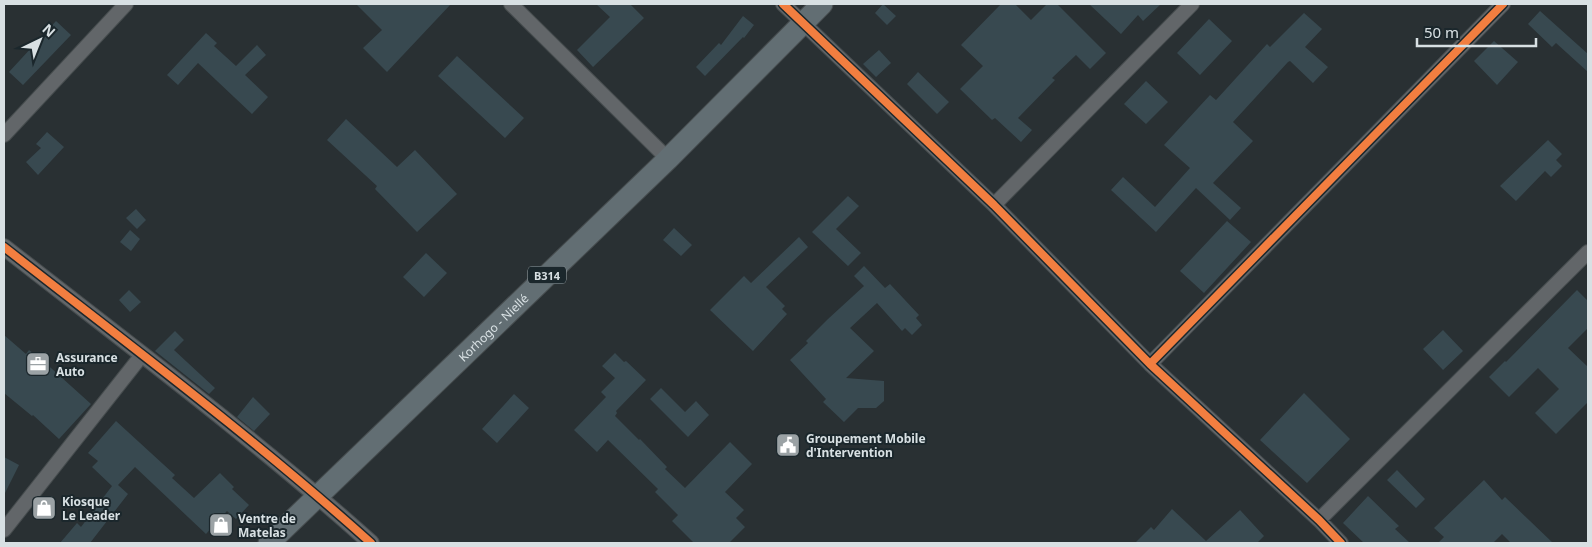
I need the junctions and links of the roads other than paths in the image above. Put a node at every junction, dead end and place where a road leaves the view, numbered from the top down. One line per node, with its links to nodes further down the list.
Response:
1 (126, 4): 8 (street)
2 (512, 4): 9 (street)
3 (783, 4): 7 (street)
4 (822, 4): 7 (main road, Korhogo - Niellé / B314)
5 (1192, 4): 10 (street)
6 (1503, 4): 14 (street)
7 (803, 23): 9 (main road, Korhogo - Niellé / B314); 10 (street)
8 (4, 135)
9 (668, 159): 15 (main road, Korhogo - Niellé / B314)
10 (994, 204): 14 (street)
11 (4, 247): 13 (street)
12 (1588, 252): 16 (street)
13 (142, 355): 15 (street); 17 (street)
14 (1150, 364): 16 (street)
15 (318, 496): 18 (main road, Korhogo - Niellé / B314); 19 (street)
16 (1319, 520): 20 (street)
17 (5, 525)
18 (269, 543)
19 (371, 543)
20 (1341, 543)

